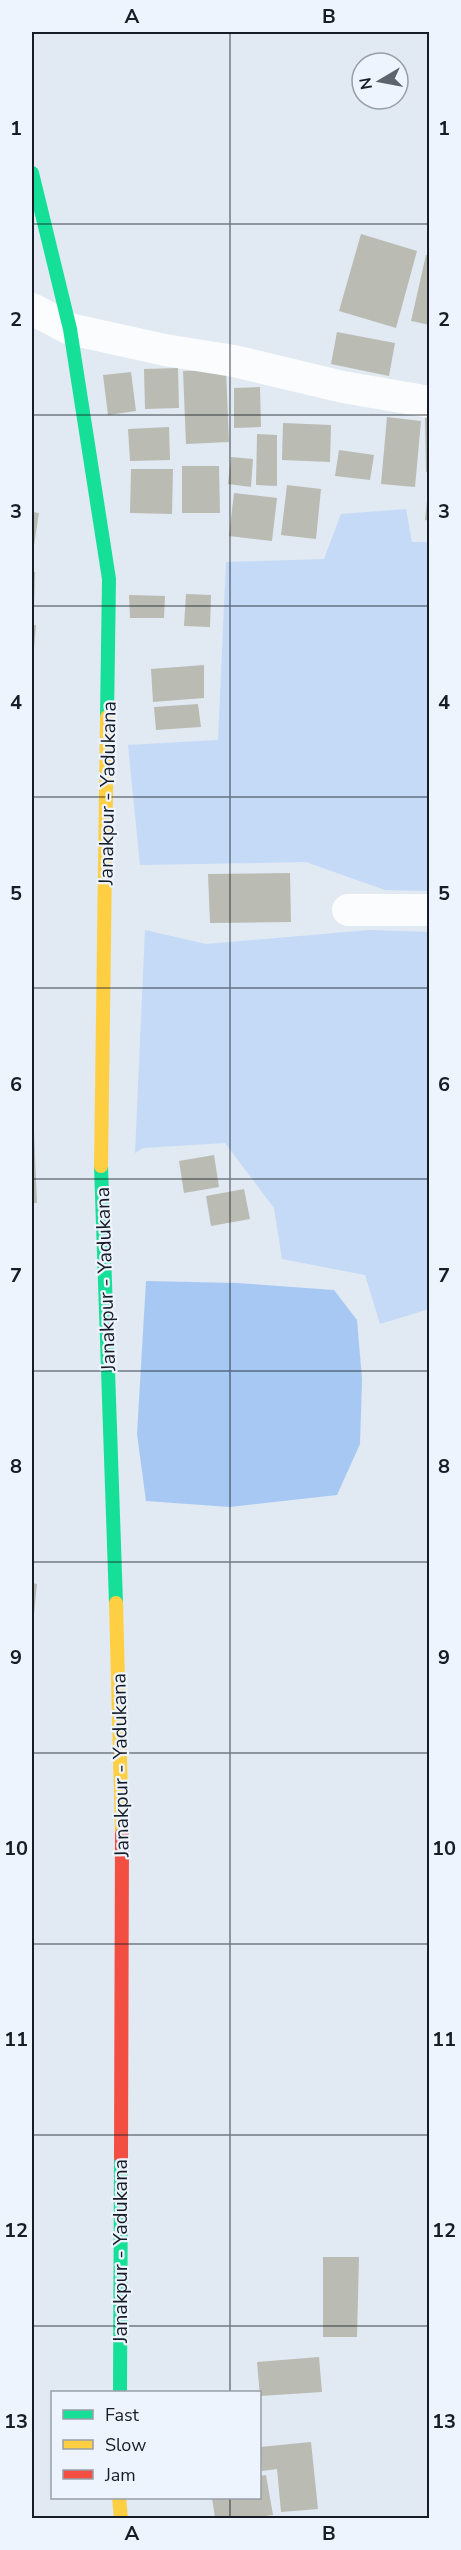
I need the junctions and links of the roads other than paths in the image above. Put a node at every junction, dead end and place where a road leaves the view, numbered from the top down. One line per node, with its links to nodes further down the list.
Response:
1 (32, 173): 3 (street, Janakpur - Yadukana)
2 (32, 309): 3 (street)
3 (70, 329): 4 (street); 7 (street, Janakpur - Yadukana)
4 (429, 402)
5 (348, 910): 6 (street)
6 (429, 910)
7 (120, 2391)
8 (119, 2499): 9 (street)
9 (122, 2518)

